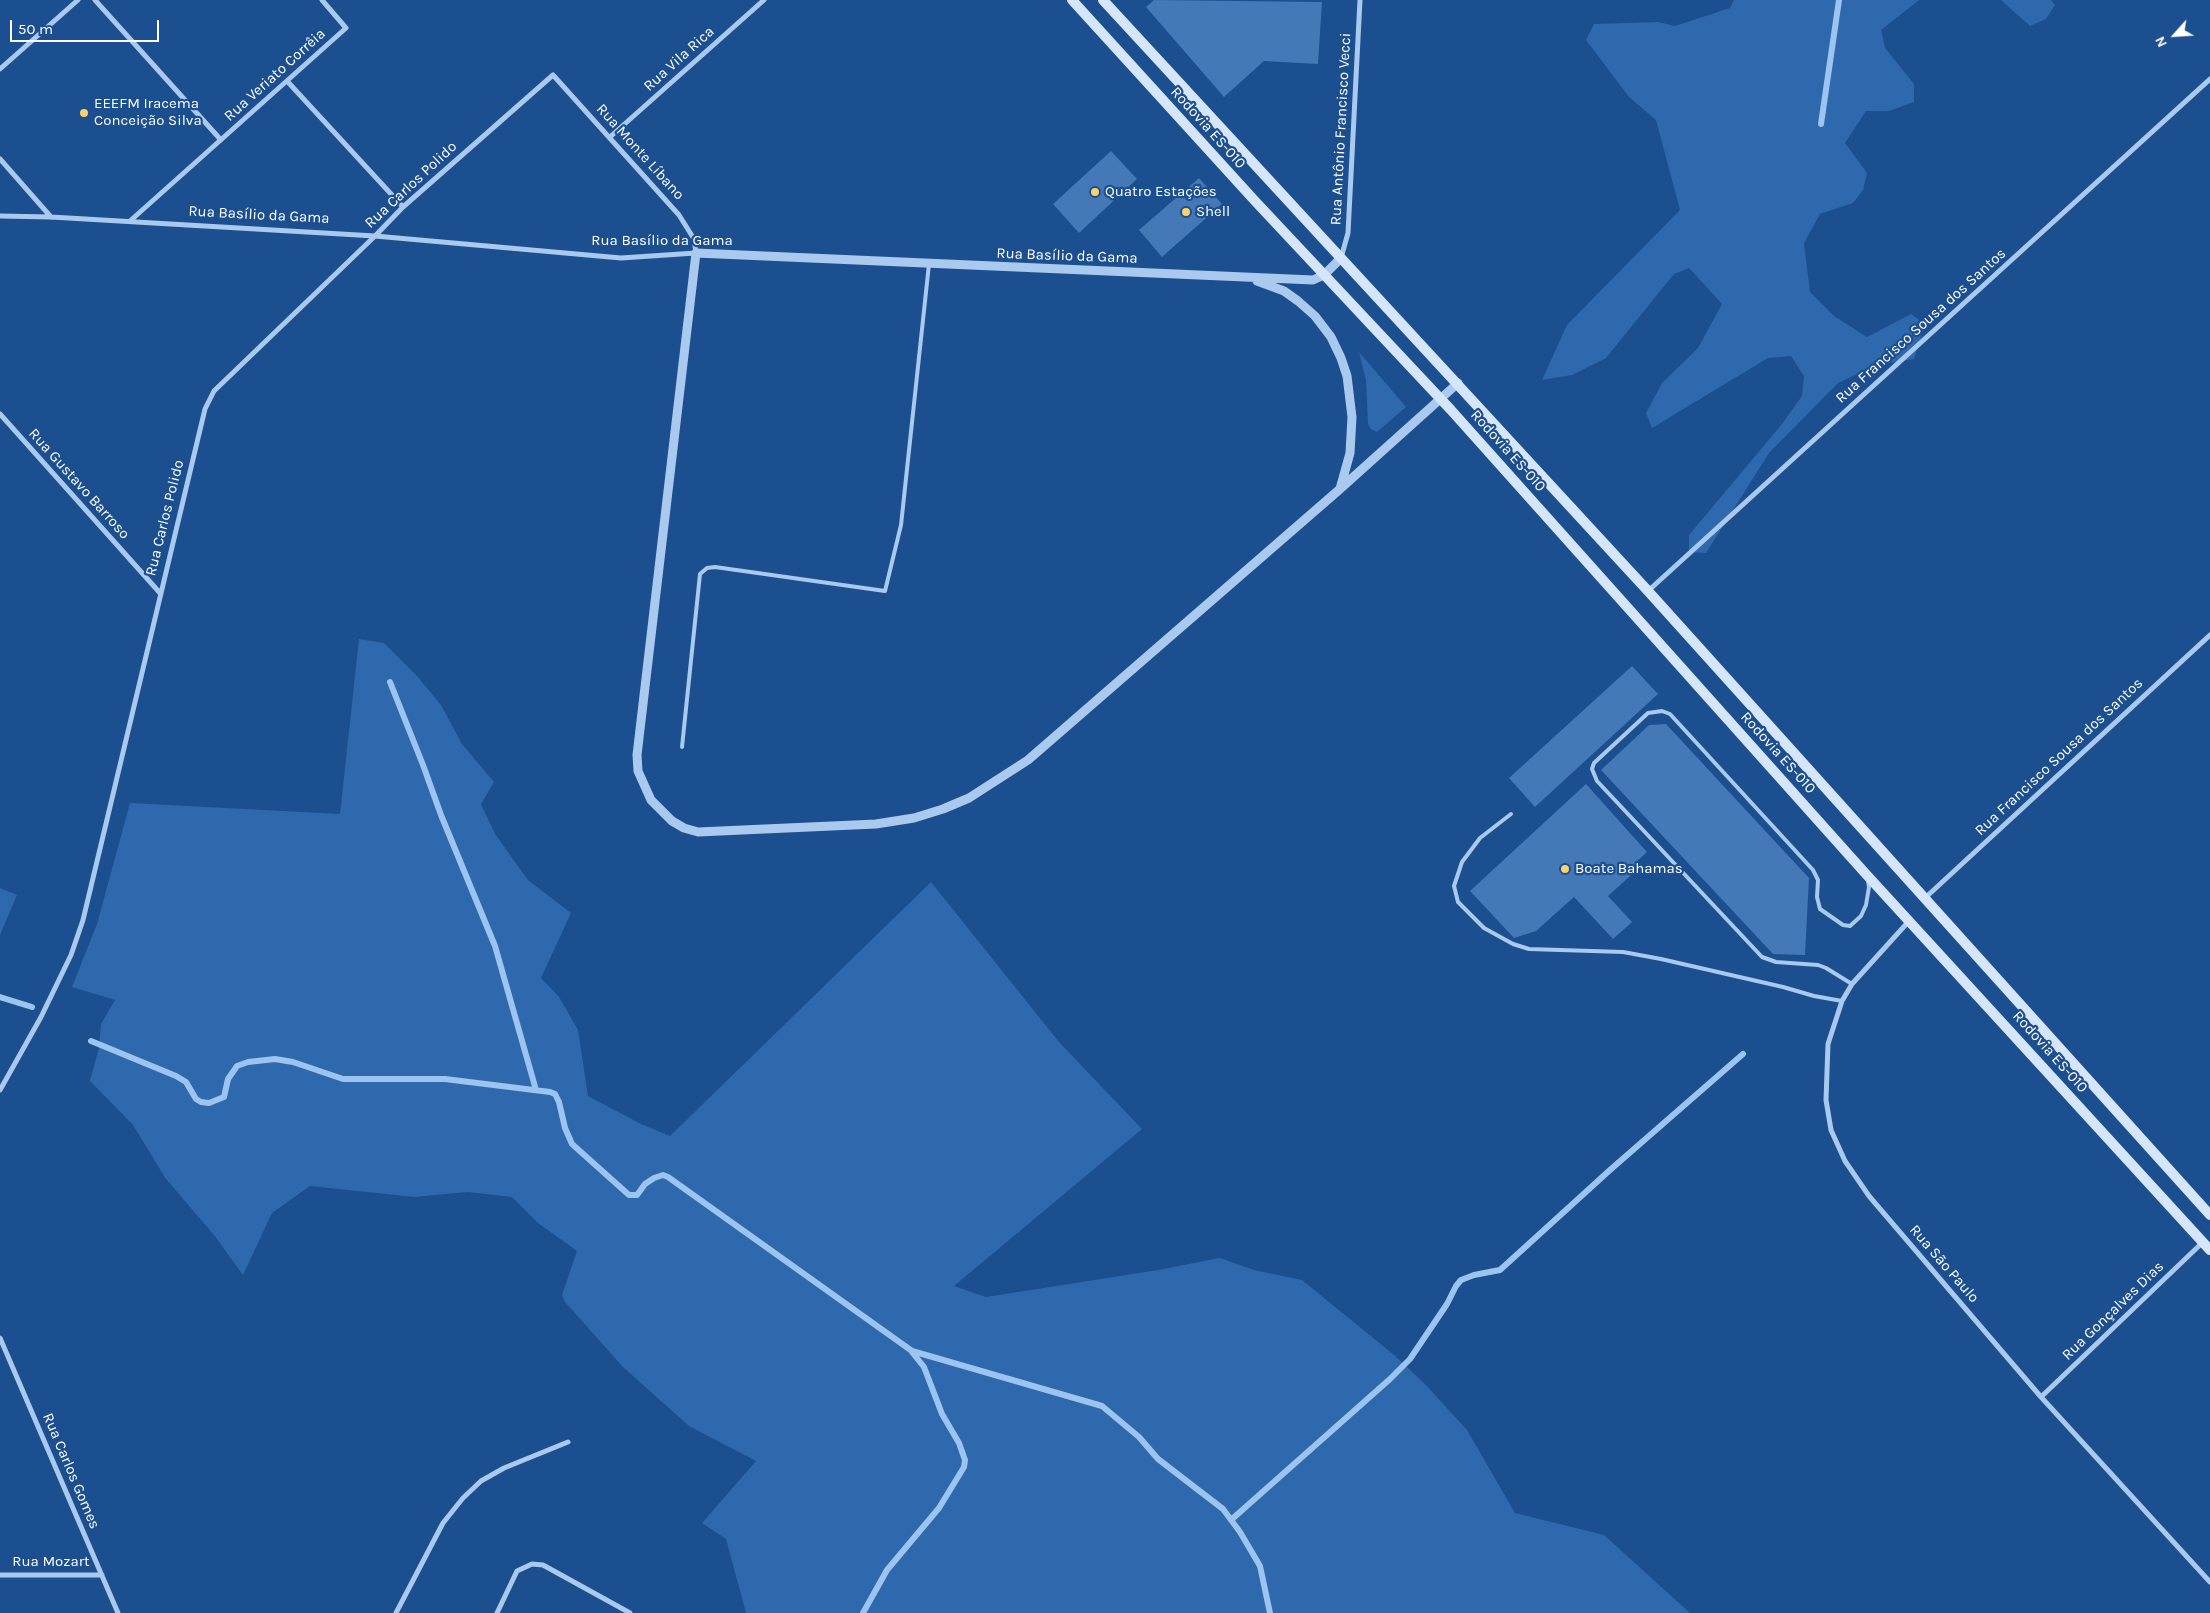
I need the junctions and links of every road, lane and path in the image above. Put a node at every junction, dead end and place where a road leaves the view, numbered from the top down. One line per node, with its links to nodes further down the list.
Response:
1 (78, 0): 8 (street)
2 (95, 0): 13 (street)
3 (322, 0): 11 (street, Rua Veriato Corrêia)
4 (764, 0): 12 (street, Rua Vila Rica)
5 (1072, 0): 23 (main road, Rodovia ES-010)
6 (1103, 0): 21 (main road, Rodovia ES-010)
7 (1360, 0): 21 (street, Rua Antônio Francisco Vecci)
8 (0, 69)
9 (553, 75): 12 (street, Rua Monte Líbano); 15 (street, Rua Carlos Polido)
10 (2210, 79): 29 (street, Rua Francisco Sousa dos Santos)
11 (287, 81): 13 (street, Rua Veriato Corrêia); 15 (street)
12 (610, 137): 20 (street, Rua Monte Líbano)
13 (221, 140): 18 (street, Rua Veriato Corrêia)
14 (0, 158): 17 (street)
15 (403, 207): 19 (street, Rua Carlos Polido)
16 (0, 216): 17 (street, Rua Basílio da Gama)
17 (51, 217): 18 (street, Rua Basílio da Gama)
18 (130, 221): 19 (street, Rua Basílio da Gama)
19 (375, 236): 20 (street, Rua Basílio da Gama); 30 (street, Rua Carlos Polido)
20 (696, 253): 22 (street, Rua Basílio da Gama); 28 (street)
21 (1341, 258): 23 (street); 25 (main road, Rodovia ES-010)
22 (929, 263): 24 (street, Rua Basílio da Gama); 32 (lane)
23 (1324, 275): 24 (street, Rua Basílio da Gama); 26 (main road, Rodovia ES-010)
24 (1247, 277): 28 (street)
25 (1458, 383): 26 (street); 29 (main road, Rodovia ES-010)
26 (1441, 399): 28 (street); 34 (main road, Rodovia ES-010)
27 (0, 414): 30 (street, Rua Gustavo Barroso)
28 (1340, 489)
29 (1648, 591): 35 (main road, Rodovia ES-010)
30 (160, 592): 39 (street, Rua Carlos Polido)
31 (2210, 635): 35 (street, Rua Francisco Sousa dos Santos)
32 (682, 747)
33 (1511, 814): 38 (lane)
34 (1866, 873): 36 (main road, Rodovia ES-010); 37 (lane)
35 (1925, 898): 40 (main road, Rodovia ES-010)
36 (1909, 920): 37 (street, Rua São Paulo); 41 (main road, Rodovia ES-010)
37 (1852, 984): 38 (street, Rua São Paulo)
38 (1842, 1001): 43 (street, Rua São Paulo)
39 (0, 1090)
40 (2210, 1215)
41 (2206, 1246): 43 (street, Rua Gonçalves Dias)
42 (0, 1338): 46 (street, Rua Carlos Gomes)
43 (2041, 1397): 47 (street, Rua São Paulo)
44 (568, 1442): 49 (street)
45 (0, 1575): 46 (street, Rua Mozart)
46 (102, 1575): 48 (street, Rua Carlos Gomes)
47 (2210, 1582)
48 (118, 1613)
49 (396, 1613)
50 (497, 1613): 51 (street)
51 (630, 1613)

